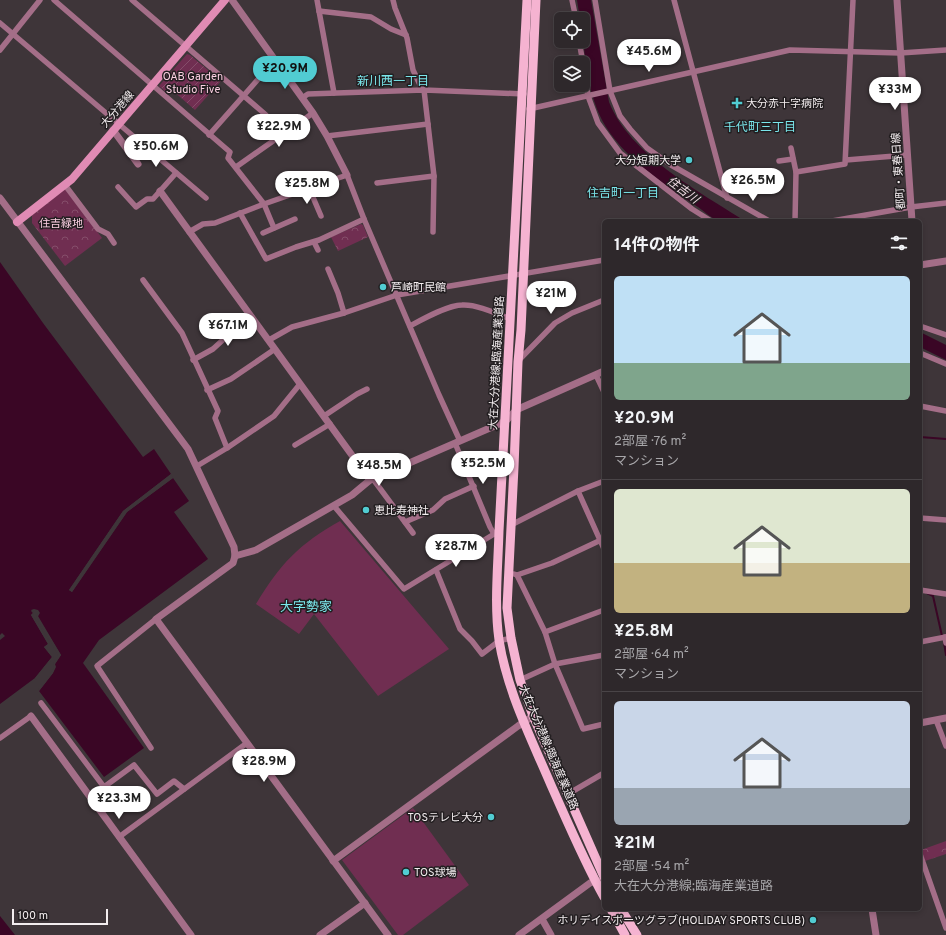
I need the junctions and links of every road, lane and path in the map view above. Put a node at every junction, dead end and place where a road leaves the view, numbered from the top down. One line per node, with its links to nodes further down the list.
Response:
1 (40, 0): 18 (street)
2 (54, 0): 27 (street)
3 (132, 0): 20 (street)
4 (225, 0): 20 (main road, 大分港線)
5 (232, 0): 25 (street)
6 (318, 0): 15 (street)
7 (393, 0): 19 (street)
8 (527, 0): 32 (main road, 大在大分港線;臨海産業道路)
9 (536, 0): 33 (main road, 大在大分港線;臨海産業道路)
10 (572, 0): 16 (street)
11 (595, 0): 29 (street)
12 (674, 0): 26 (street)
13 (853, 0): 23 (street)
14 (897, 0): 24 (street, 都町・東春日線)
15 (319, 11): 19 (street); 31 (street)
16 (575, 12)
17 (0, 23): 18 (street)
18 (13, 34): 21 (street); 42 (street)
19 (406, 35): 28 (street)
20 (186, 46): 27 (main road, 大分港線); 34 (street)
21 (0, 50)
22 (946, 50): 24 (street)
23 (851, 52): 24 (street); 26 (street); 48 (street)
24 (900, 53): 46 (street, 都町・東春日線)
25 (274, 60): 34 (street); 36 (street)
26 (693, 71): 29 (street); 63 (street)
27 (153, 84): 42 (main road, 大分港線); 43 (street)
28 (424, 90): 31 (street); 32 (street); 41 (street)
29 (609, 91): 35 (street); 63 (street)
30 (589, 92): 35 (street)
31 (334, 93): 36 (street)
32 (522, 94): 33 (street); 37 (main road, 大在大分港線;臨海産業道路)
33 (532, 94): 38 (main road, 大在大分港線;臨海産業道路)
34 (243, 96): 40 (street); 43 (street)
35 (590, 96): 38 (street); 72 (street)
36 (302, 98): 39 (street)
37 (521, 108): 38 (street); 89 (main road, 大在大分港線;臨海産業道路)
38 (531, 109): 88 (main road, 大在大分港線;臨海産業道路)
39 (313, 114): 44 (street); 51 (street)
40 (266, 115)
41 (428, 124): 44 (street); 55 (street)
42 (116, 127): 50 (street); 53 (street); 57 (main road, 大分港線)
43 (210, 135): 51 (street)
44 (327, 136): 54 (street)
45 (791, 148): 47 (street)
46 (908, 155): 48 (street); 66 (street, 都町・東春日線)
47 (793, 159): 49 (street); 52 (street)
48 (846, 160): 52 (street)
49 (779, 161)
50 (138, 164)
51 (236, 167): 65 (street)
52 (796, 172): 73 (street)
53 (176, 173): 60 (street); 62 (street)
54 (347, 175): 59 (street); 71 (street)
55 (434, 176): 56 (street); 79 (street)
56 (376, 183)
57 (65, 185): 76 (main road, 大分港線); 82 (street)
58 (118, 187): 60 (street)
59 (309, 188): 65 (street); 68 (street)
60 (160, 191): 78 (street)
61 (0, 198): 76 (street)
62 (206, 198)
63 (727, 198): 69 (street)
64 (946, 203): 66 (street)
65 (264, 204): 67 (street); 77 (street)
66 (911, 207): 74 (street); 75 (street, 都町・東春日線)
67 (240, 213): 78 (street); 81 (street)
68 (321, 216)
69 (760, 218)
70 (295, 219): 77 (street)
71 (364, 219): 81 (street); 91 (street)
72 (708, 219)
73 (796, 219)
74 (845, 219)
75 (912, 219)
76 (17, 222): 120 (street)
77 (274, 228): 80 (street)
78 (189, 232): 94 (street)
79 (433, 232)
80 (262, 233)
81 (314, 242): 83 (street)
82 (114, 243)
83 (318, 250)
84 (602, 260): 88 (street)
85 (946, 261): 86 (street)
86 (922, 265)
87 (328, 269): 93 (street)
88 (523, 273): 89 (street); 103 (main road, 大在大分港線;臨海産業道路)
89 (512, 275): 91 (street); 95 (main road, 大在大分港線;臨海産業道路)
90 (143, 280): 102 (street)
91 (397, 295): 93 (street); 96 (street)
92 (602, 301): 103 (street)
93 (344, 313): 99 (street)
94 (252, 317): 99 (street); 102 (street)
95 (510, 319): 96 (street); 115 (main road, 大在大分港線;臨海産業道路)
96 (410, 326): 117 (street)
97 (922, 327): 98 (street)
98 (946, 335)
99 (269, 340): 100 (street)
100 (275, 349): 107 (street); 110 (street)
101 (922, 354): 104 (street)
102 (193, 360): 110 (street)
103 (518, 362): 112 (main road, 大在大分港線;臨海産業道路)
104 (946, 364)
105 (602, 372): 106 (street)
106 (596, 375): 108 (street); 112 (street)
107 (300, 384): 114 (street); 119 (street)
108 (602, 388)
109 (366, 389): 114 (street)
110 (207, 390): 119 (street)
111 (922, 406): 113 (street)
112 (516, 410): 115 (street); 129 (main road, 大在大分港線;臨海産業道路)
113 (946, 410)
114 (324, 416): 116 (street)
115 (506, 422): 117 (street); 131 (main road, 大在大分港線;臨海産業道路)
116 (330, 424): 118 (street); 121 (street)
117 (458, 442): 121 (street); 123 (street)
118 (295, 446)
119 (228, 448): 120 (street)
120 (197, 466): 134 (street)
121 (371, 480): 125 (street); 128 (street)
122 (602, 482): 124 (street)
123 (474, 486): 128 (street); 131 (street)
124 (578, 491): 129 (street); 132 (street)
125 (334, 506): 134 (street); 135 (street)
126 (922, 518): 127 (street)
127 (946, 520)
128 (405, 522): 130 (street)
129 (511, 525): 136 (main road, 大在大分港線;臨海産業道路)
130 (413, 533)
131 (496, 533): 135 (street); 144 (main road, 大在大分港線;臨海産業道路)
132 (601, 540): 133 (street); 136 (street)
133 (602, 543)
134 (235, 556): 140 (street)
135 (436, 570): 144 (street)
136 (513, 574): 141 (street); 142 (main road, 大在大分港線;臨海産業道路)
137 (922, 590): 138 (street)
138 (946, 594)
139 (602, 611): 141 (street)
140 (156, 619): 158 (street); 160 (street)
141 (546, 632): 147 (street)
142 (510, 638): 144 (street); 148 (main road, 大在大分港線;臨海産業道路)
143 (946, 639): 145 (street)
144 (500, 641): 154 (main road, 大在大分港線;臨海産業道路)
145 (922, 642)
146 (602, 655): 147 (street)
147 (555, 664): 148 (street); 156 (street)
148 (520, 680): 151 (main road, 大在大分港線;臨海産業道路)
149 (41, 703): 162 (street)
150 (31, 716): 157 (street); 164 (street)
151 (533, 716): 154 (street); 163 (main road, 大在大分港線;臨海産業道路)
152 (946, 718): 153 (street)
153 (936, 720): 155 (street); 159 (street)
154 (524, 722): 165 (street); 168 (main road, 大在大分港線;臨海産業道路)
155 (922, 723)
156 (602, 724)
157 (0, 738)
158 (247, 743): 162 (street); 165 (street)
159 (946, 746)
160 (151, 748)
161 (602, 774): 163 (street)
162 (184, 789): 164 (street)
163 (568, 794): 167 (main road, 大在大分港線;臨海産業道路)
164 (119, 837): 175 (street)
165 (333, 860): 169 (street)
166 (922, 860): 174 (street)
167 (602, 871)
168 (600, 882): 173 (street)
169 (364, 903): 176 (street); 177 (street)
170 (612, 911): 180 (main road)
171 (622, 911): 181 (main road)
172 (872, 911): 182 (street)
173 (542, 918): 178 (street); 179 (street)
174 (946, 928)
175 (192, 935)
176 (320, 935)
177 (388, 935)
178 (520, 935)
179 (551, 935)
180 (625, 935)
181 (637, 935)
182 (876, 935)

